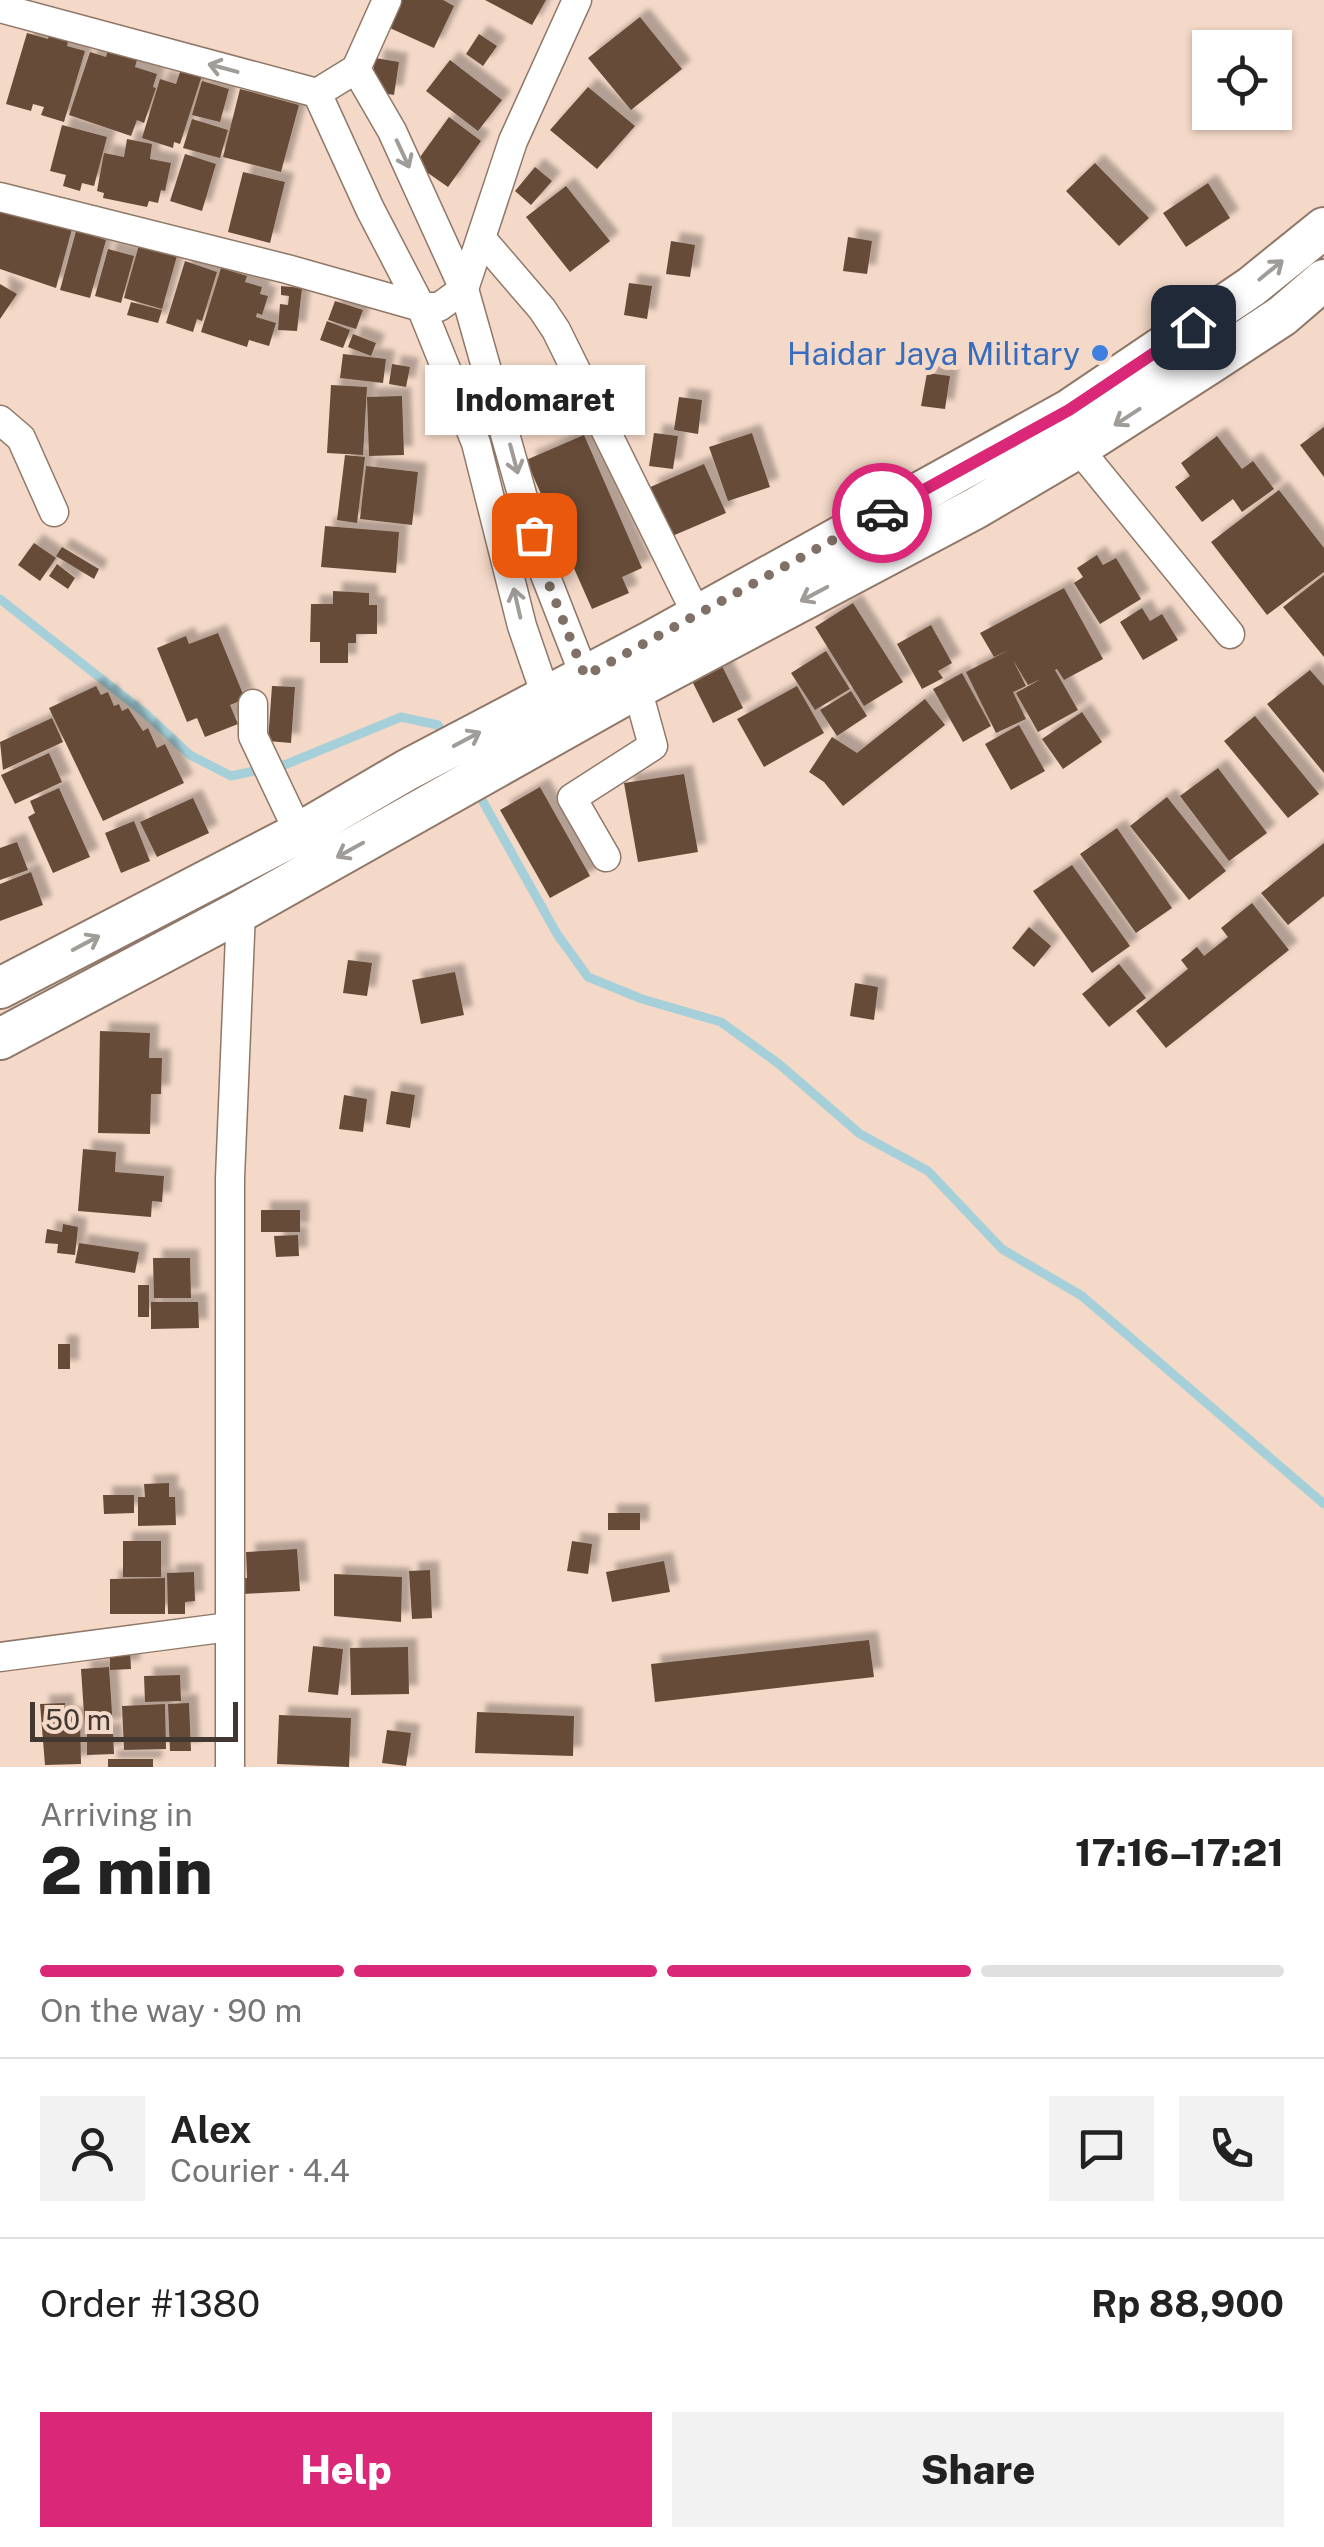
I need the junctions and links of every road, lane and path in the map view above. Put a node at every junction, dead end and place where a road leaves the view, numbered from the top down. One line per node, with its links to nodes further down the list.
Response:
1 (388, 0): 4 (street)
2 (577, 0): 8 (street)
3 (0, 8): 5 (street, one-way to 3)
4 (356, 69): 5 (street); 10 (street, one-way to 10)
5 (317, 93): 11 (street)
6 (0, 197): 11 (street)
7 (1324, 228): 15 (highway, one-way to 7)
8 (481, 238): 10 (street); 15 (street)
9 (1324, 280): 13 (highway, one-way to 13)
10 (464, 289): 11 (street); 17 (street, one-way to 17)
11 (421, 307): 20 (street, one-way to 11)
12 (0, 420): 14 (street)
13 (1078, 448): 16 (street); 18 (highway, one-way to 18)
14 (54, 512)
15 (697, 615): 17 (highway)
16 (1230, 634)
17 (585, 676): 20 (highway)
18 (637, 688): 20 (highway); 22 (street)
19 (253, 704): 21 (street)
20 (537, 716): 21 (highway, one-way to 20); 23 (highway, one-way to 23)
21 (299, 833): 24 (highway, one-way to 21)
22 (606, 857)
23 (241, 911): 25 (highway); 26 (street)
24 (0, 988)
25 (0, 1039)
26 (229, 1628): 27 (street); 28 (street)
27 (0, 1657)
28 (230, 1767)

